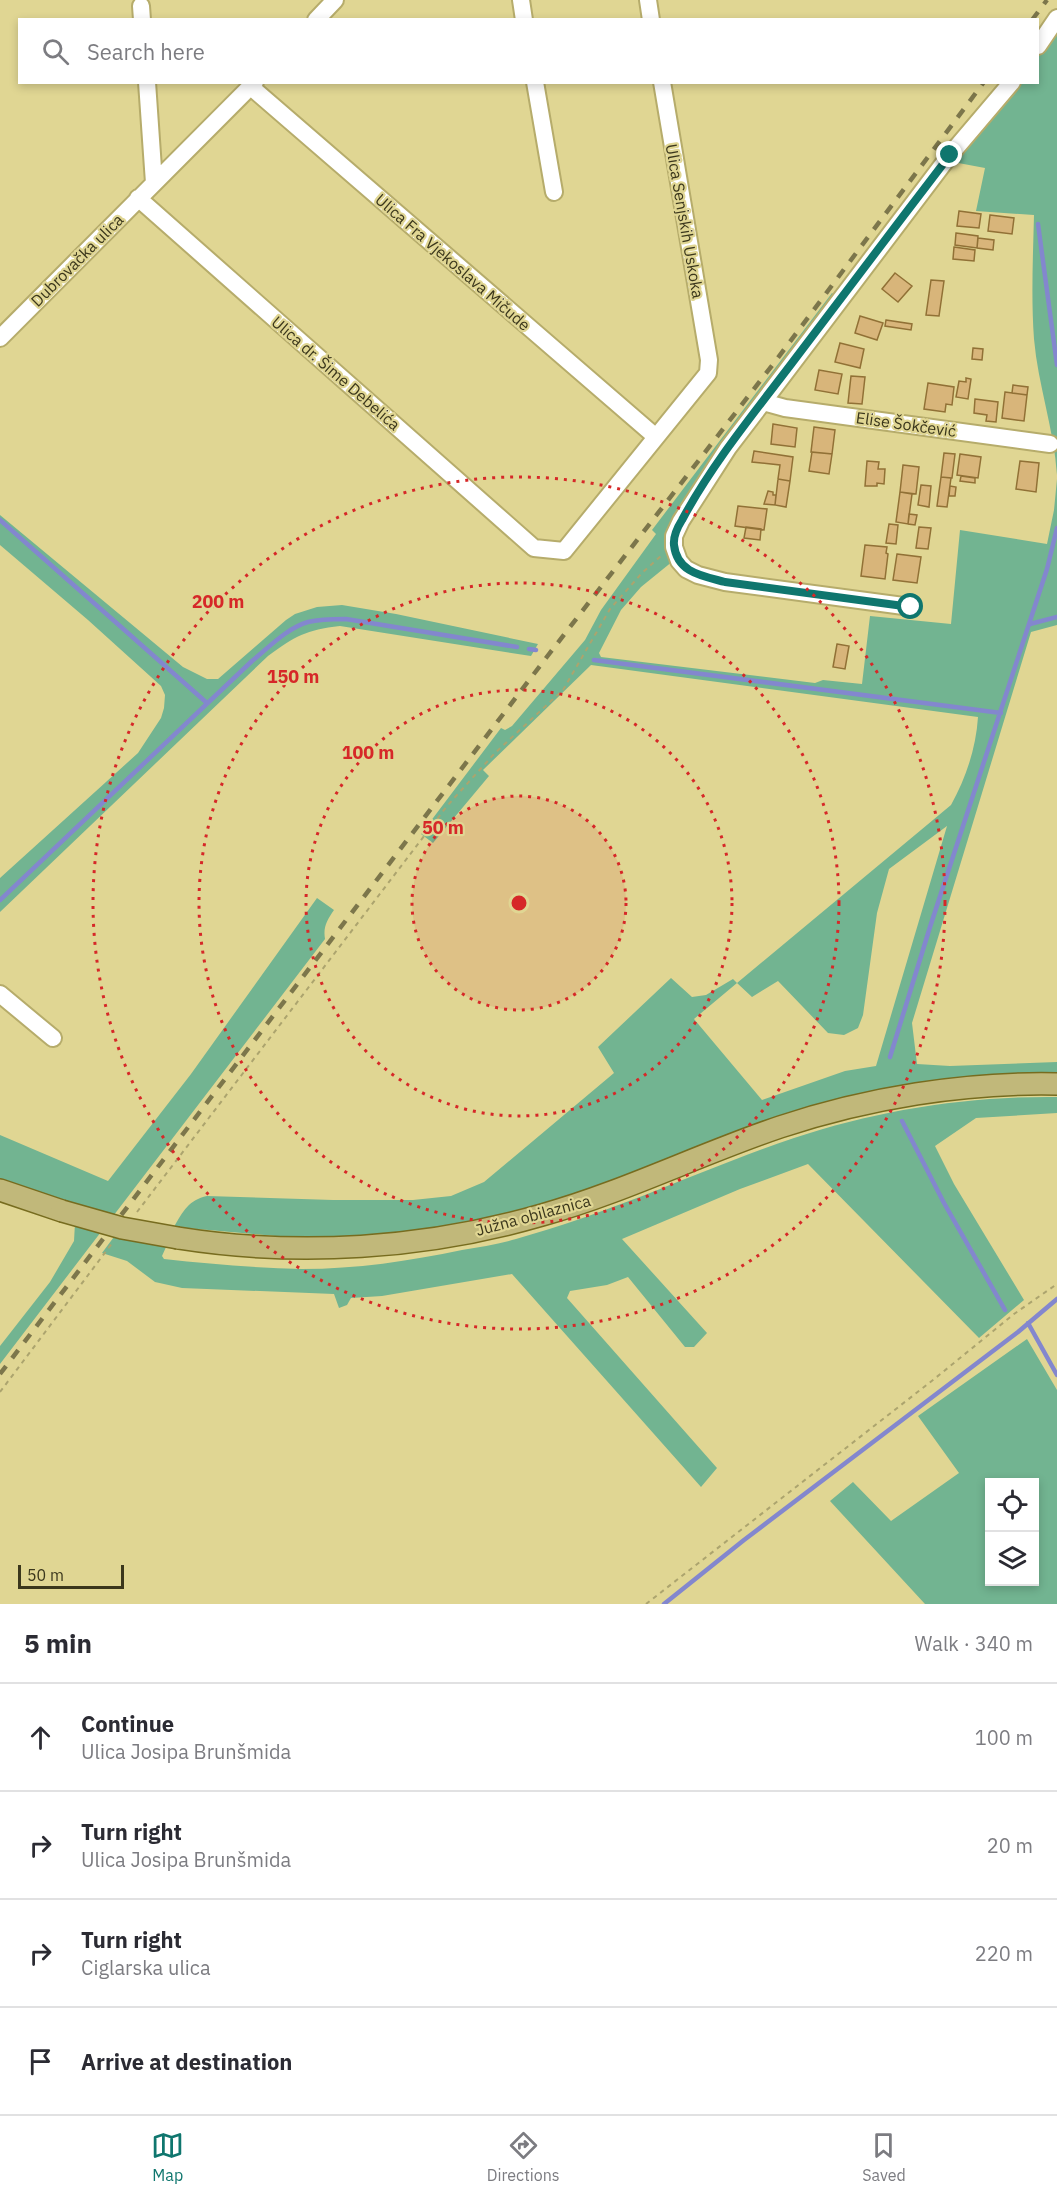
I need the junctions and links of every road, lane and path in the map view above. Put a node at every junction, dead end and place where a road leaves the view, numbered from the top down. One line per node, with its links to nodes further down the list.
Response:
1 (335, 0): 4 (street)
2 (521, 0): 5 (street)
3 (648, 0): 6 (street)
4 (318, 18)
5 (524, 18)
6 (651, 18)
7 (1057, 18): 8 (street)
8 (1039, 45)
9 (147, 84): 14 (street)
10 (535, 84): 15 (street)
11 (662, 84): 19 (street, Ulica Senjskih Uskoka)
12 (1010, 84): 18 (street)
13 (253, 85): 14 (street, Dubrovačka ulica); 19 (street, Ulica Fra Vjekoslava Mičude)
14 (154, 183): 16 (street, Dubrovačka ulica)
15 (554, 192)
16 (138, 198): 17 (street, Dubrovačka ulica); 19 (street, Ulica dr. Šime Debelića)
17 (0, 338)
18 (763, 402): 20 (street, Elise Šokčević); 21 (street)
19 (656, 437)
20 (1050, 444)
21 (674, 547): 22 (street); 27 (path)
22 (911, 607)
23 (0, 994): 24 (street)
24 (54, 1038)
25 (1057, 1084): 26 (main road, Južna obilaznica, bridge)
26 (0, 1190)
27 (136, 1212)
28 (115, 1241): 30 (path)
29 (1057, 1284): 31 (path)
30 (0, 1392)
31 (646, 1604)

